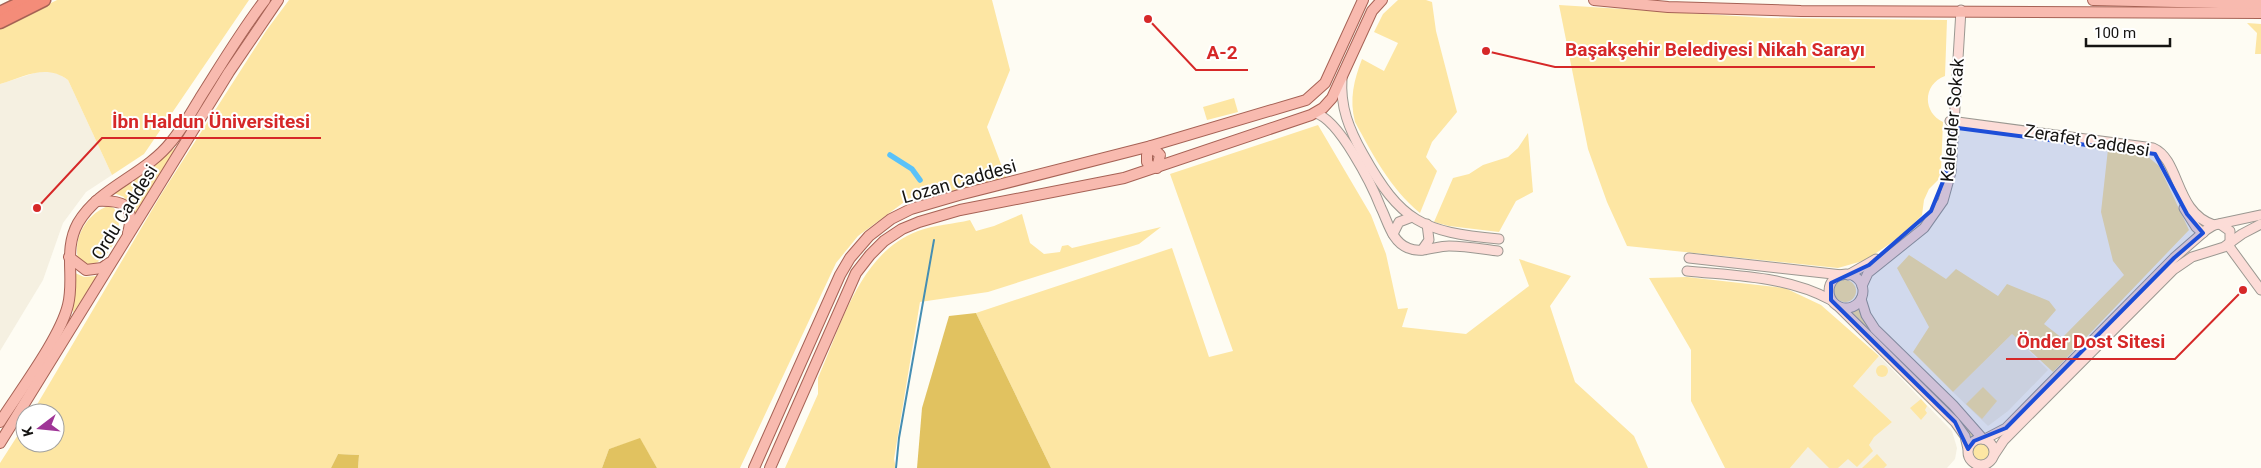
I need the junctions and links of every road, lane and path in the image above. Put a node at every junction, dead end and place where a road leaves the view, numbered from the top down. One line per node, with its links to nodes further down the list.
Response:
1 (26, 0): 17 (highway)
2 (44, 0): 20 (highway)
3 (264, 0): 26 (main road, Ordu Caddesi)
4 (278, 0): 34 (main road, Ordu Caddesi)
5 (1363, 0): 24 (main road, Lozan Caddesi)
6 (1377, 0): 16 (main road)
7 (1382, 0): 16 (main road)
8 (1594, 0): 13 (main road)
9 (1661, 0): 13 (main road)
10 (2093, 0): 14 (main road)
11 (2180, 0): 14 (main road)
12 (2261, 4): 14 (main road)
13 (1647, 6): 15 (main road)
14 (2166, 7): 15 (main road); 18 (main road); 19 (main road)
15 (1959, 10): 23 (street, Kalender Sokak)
16 (1372, 11): 21 (main road)
17 (0, 13)
18 (2261, 13)
19 (2261, 18)
20 (0, 22)
21 (1342, 78): 22 (main road); 28 (street)
22 (1315, 113): 25 (main road, Lozan Caddesi); 32 (street)
23 (1952, 125): 31 (street, Zerafet Caddesi); 33 (street, Zerafet Caddesi); 44 (street, Kalender Sokak); 45 (street, Kalender Sokak)
24 (1152, 146): 25 (main road); 56 (main road, Lozan Caddesi)
25 (1157, 168): 57 (main road, Lozan Caddesi)
26 (96, 201): 34 (main road); 40 (main road, Ordu Caddesi)
27 (2261, 215): 31 (street)
28 (1412, 217): 29 (street); 32 (street)
29 (1427, 224): 35 (street); 37 (street)
30 (2261, 224): 36 (street)
31 (2217, 225): 33 (street); 36 (street)
32 (1393, 234): 37 (street)
33 (2204, 234): 38 (street); 51 (street)
34 (126, 238): 42 (main road, Ordu Caddesi)
35 (1499, 239)
36 (2231, 243): 38 (street); 46 (street)
37 (1422, 250): 39 (street)
38 (2214, 250): 54 (street)
39 (1498, 251)
40 (69, 257): 42 (main road); 50 (main road, Ordu Caddesi)
41 (1689, 258): 44 (street)
42 (112, 261): 52 (main road, Ordu Caddesi)
43 (1688, 271): 48 (street)
44 (1845, 275): 45 (street); 48 (street)
45 (1862, 286): 47 (street)
46 (2261, 290)
47 (1860, 299): 49 (street); 51 (street)
48 (1831, 300): 49 (street)
49 (1839, 307): 53 (street)
50 (0, 422)
51 (1984, 439): 53 (street); 54 (street)
52 (0, 444)
53 (1968, 451): 55 (street)
54 (1993, 456): 55 (street); 58 (street)
55 (1979, 466)
56 (754, 468)
57 (770, 468)
58 (1996, 468)

